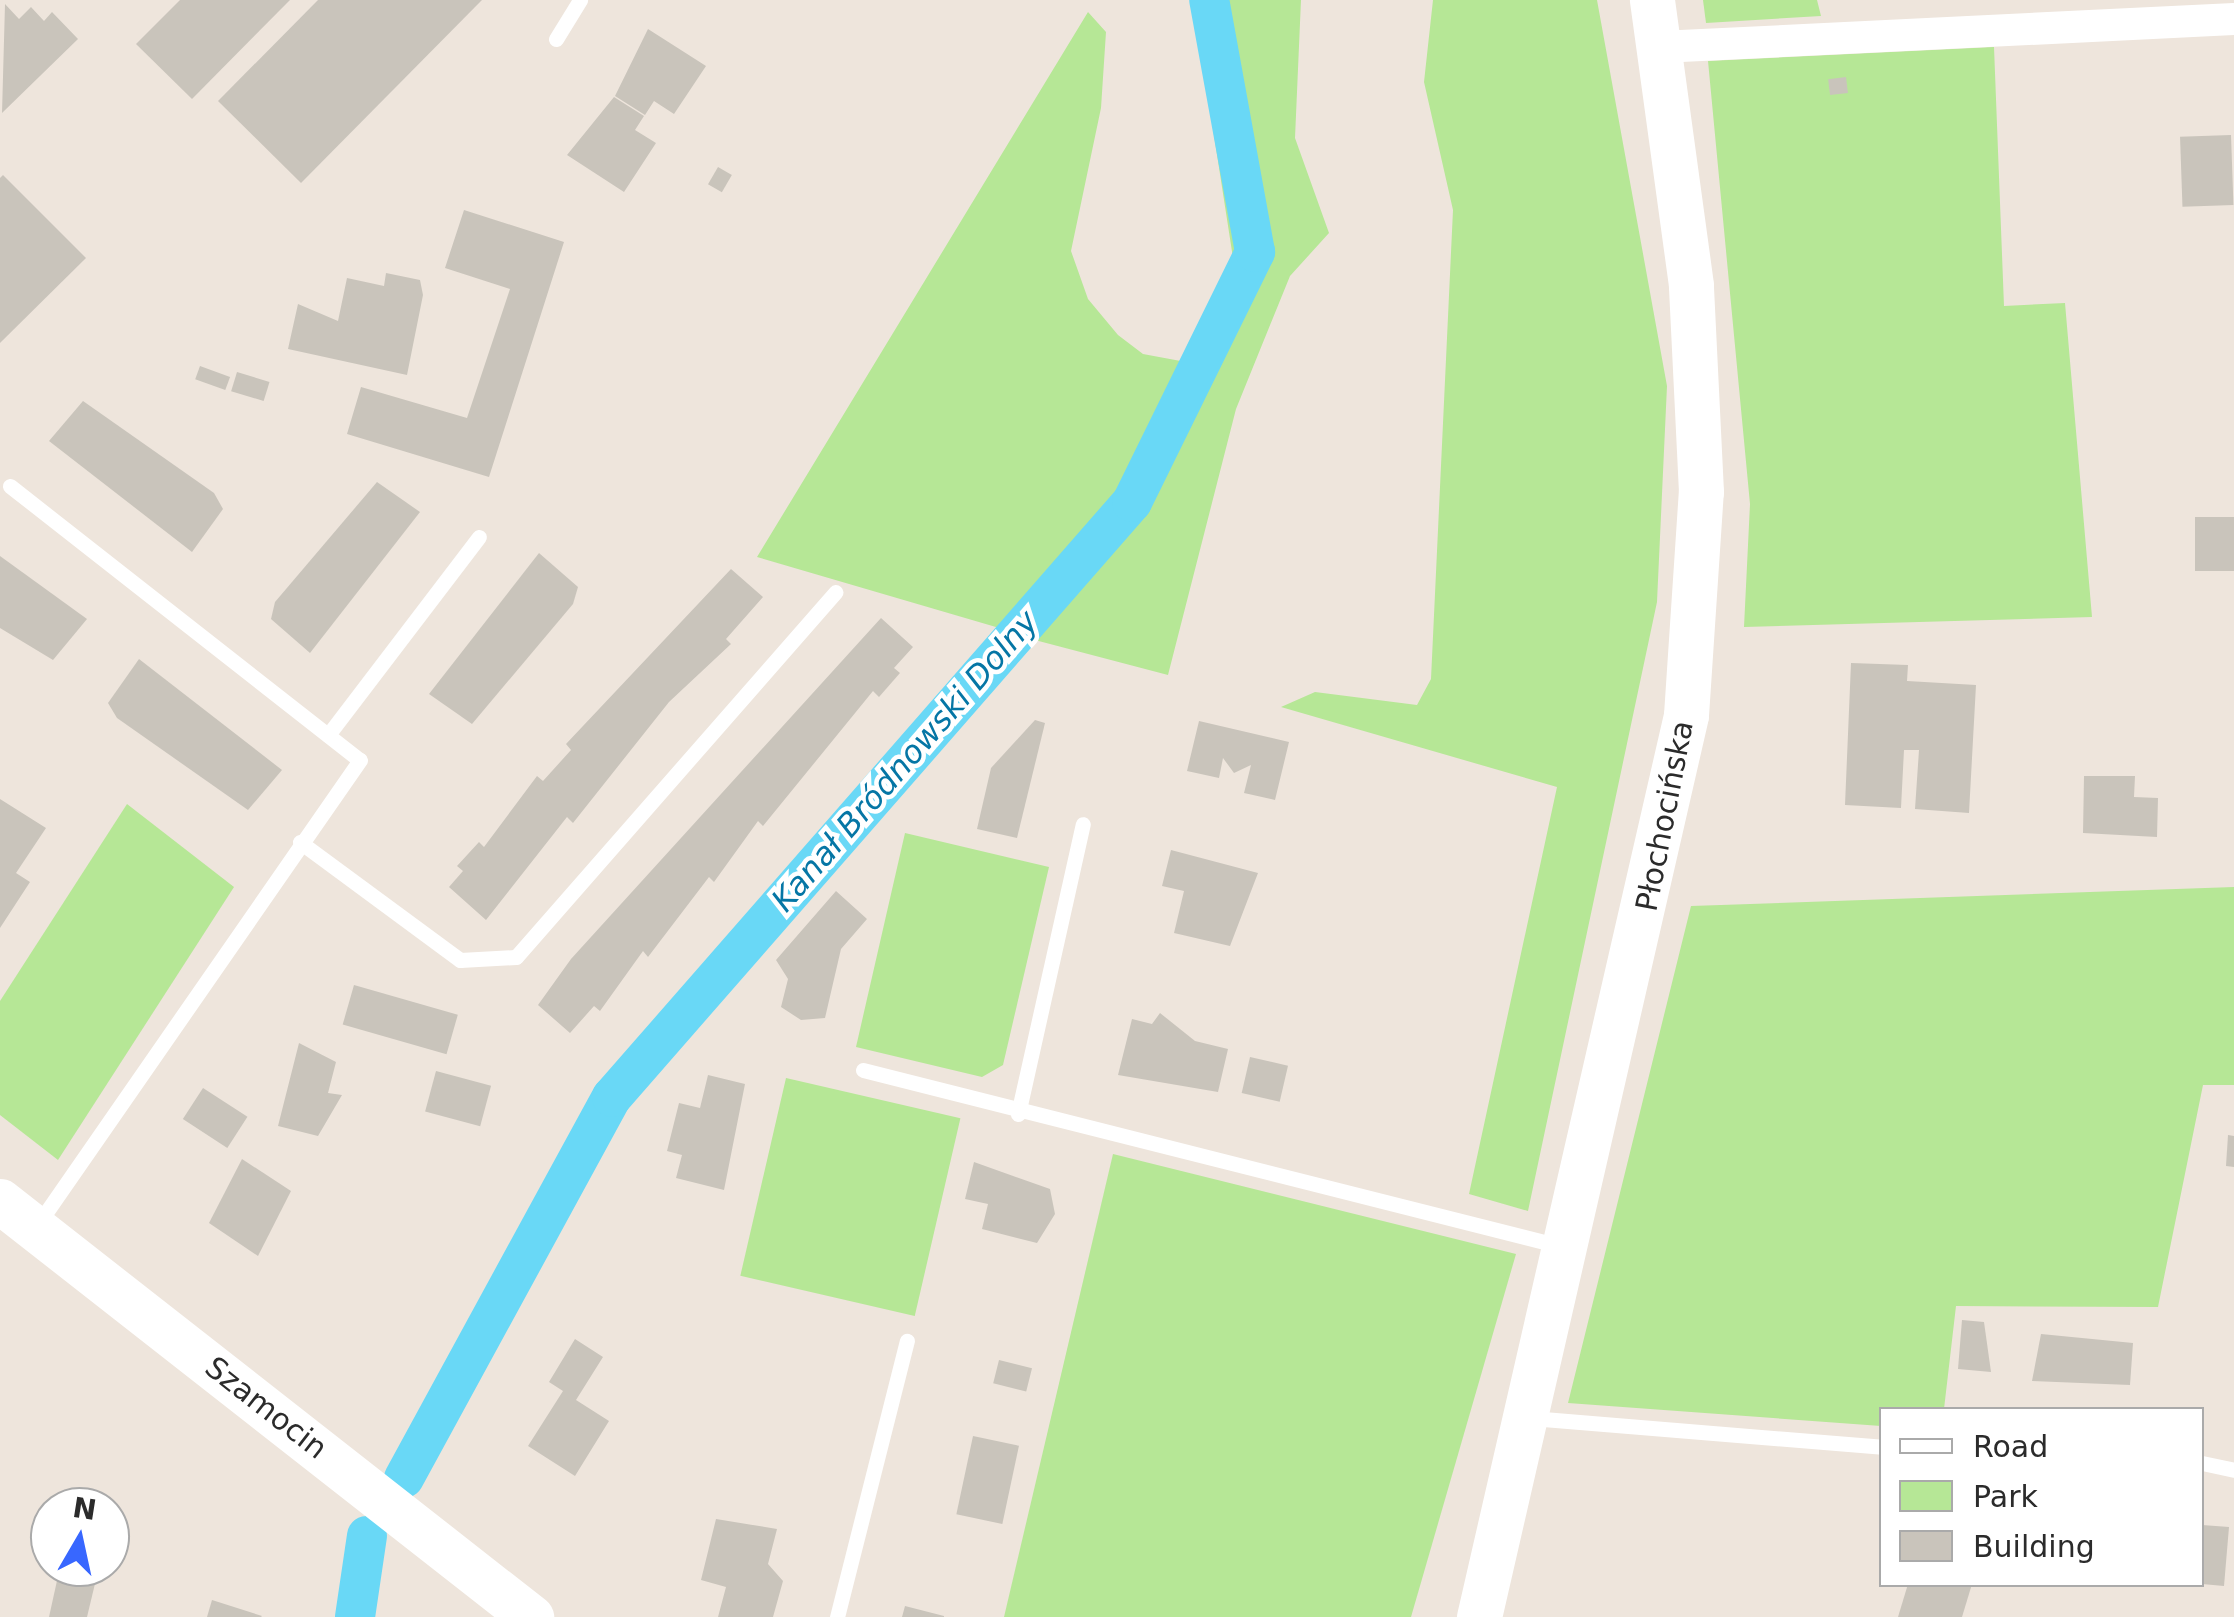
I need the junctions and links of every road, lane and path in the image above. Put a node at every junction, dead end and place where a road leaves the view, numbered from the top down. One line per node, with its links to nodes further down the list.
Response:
1 (580, 0): 4 (lane)
2 (1652, 0): 5 (main road, Płochocińska)
3 (2234, 19): 5 (street)
4 (556, 38)
5 (1660, 47): 16 (main road, Płochocińska)
6 (10, 486): 9 (lane)
7 (480, 537): 9 (lane)
8 (835, 592): 11 (lane)
9 (328, 736): 11 (lane)
10 (1084, 824): 13 (lane)
11 (300, 842): 15 (lane)
12 (863, 1070): 13 (lane)
13 (1018, 1114): 16 (lane)
14 (0, 1200): 15 (main road, Szamocin)
15 (36, 1227): 22 (main road, Szamocin)
16 (1564, 1247): 18 (main road, Płochocińska)
17 (907, 1342): 23 (lane)
18 (1527, 1417): 19 (lane); 24 (main road, Płochocińska)
19 (1879, 1447)
20 (2204, 1463): 21 (lane)
21 (2234, 1470)
22 (531, 1617)
23 (837, 1617)
24 (1480, 1617)

